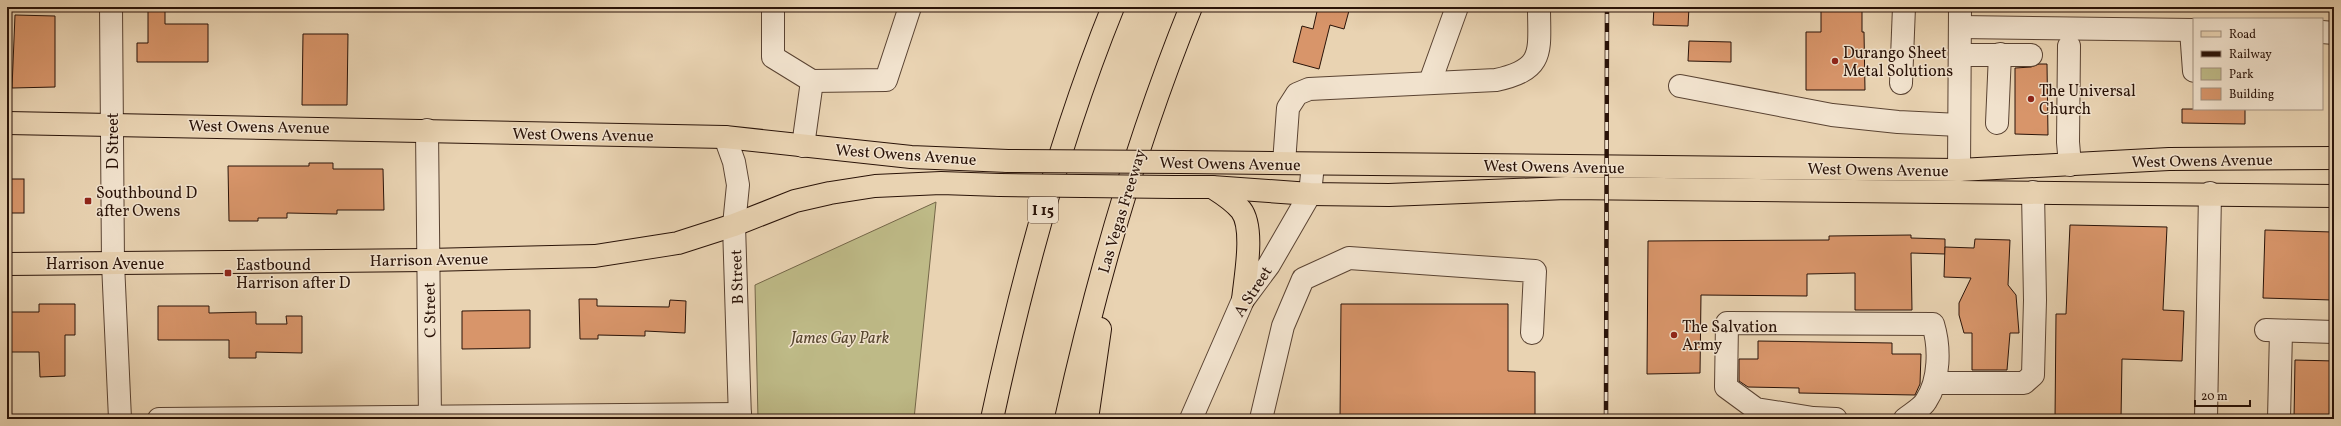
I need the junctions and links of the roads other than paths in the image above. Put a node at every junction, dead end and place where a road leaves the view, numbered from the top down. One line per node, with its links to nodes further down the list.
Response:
1 (111, 7): 23 (street, D Street)
2 (773, 7): 17 (street)
3 (910, 7): 17 (street)
4 (1113, 7): 55 (main road, I 15)
5 (1191, 7): 41 (main road, Las Vegas Freeway)
6 (1456, 7): 18 (street)
7 (1539, 7): 18 (street)
8 (1904, 7): 19 (street)
9 (1960, 17): 10 (street); 15 (street)
10 (2193, 30)
11 (2323, 32): 12 (street)
12 (2334, 33)
13 (2069, 46): 32 (street)
14 (2000, 54): 15 (street); 16 (street); 22 (street)
15 (1960, 55): 24 (street)
16 (2031, 55)
17 (812, 81): 27 (street)
18 (1430, 82): 30 (street)
19 (1901, 83)
20 (1680, 86): 24 (street)
21 (7, 123): 23 (main road, West Owens Avenue)
22 (1997, 123)
23 (112, 124): 25 (main road, West Owens Avenue); 44 (street, D Street)
24 (1959, 125): 33 (street)
25 (426, 130): 26 (main road, West Owens Avenue); 43 (street, C Street)
26 (725, 137): 27 (main road, West Owens Avenue); 42 (street, B Street)
27 (803, 146): 30 (main road, West Owens Avenue, bridge)
28 (2334, 158): 29 (main road, West Owens Avenue)
29 (2169, 159): 32 (main road, West Owens Avenue); 36 (main road)
30 (1284, 163): 31 (main road, West Owens Avenue)
31 (1313, 164): 33 (main road, West Owens Avenue); 38 (street, A Street)
32 (2070, 165): 33 (main road, West Owens Avenue)
33 (1959, 170)
34 (1212, 187): 38 (main road, West Owens Avenue); 40 (main road, West Owens Avenue, bridge); 46 (main road)
35 (2033, 192): 36 (main road, West Owens Avenue); 38 (main road, West Owens Avenue); 49 (street)
36 (2169, 193): 37 (main road, West Owens Avenue)
37 (2210, 193): 39 (main road, West Owens Avenue); 63 (street)
38 (1310, 194): 46 (street, A Street)
39 (2334, 196)
40 (795, 201): 42 (main road, Harrison Avenue)
41 (1122, 205): 56 (main road, Las Vegas Freeway); 57 (main road)
42 (734, 225): 43 (main road, Harrison Avenue); 51 (street, B Street)
43 (428, 260): 44 (main road, Harrison Avenue); 52 (street, C Street)
44 (113, 263): 45 (main road, Harrison Avenue); 53 (street, D Street)
45 (7, 264)
46 (1243, 300): 58 (street, A Street)
47 (2334, 332): 64 (street)
48 (1532, 333): 59 (street)
49 (1934, 383): 50 (street); 62 (street)
50 (1754, 414): 60 (street)
51 (740, 416): 52 (street)
52 (430, 418): 54 (street)
53 (120, 419)
54 (159, 419)
55 (992, 419)
56 (1066, 419)
57 (1087, 419)
58 (1191, 419)
59 (1261, 419)
60 (1813, 419): 61 (street)
61 (1836, 419)
62 (1905, 419)
63 (2206, 419)
64 (2279, 419)

